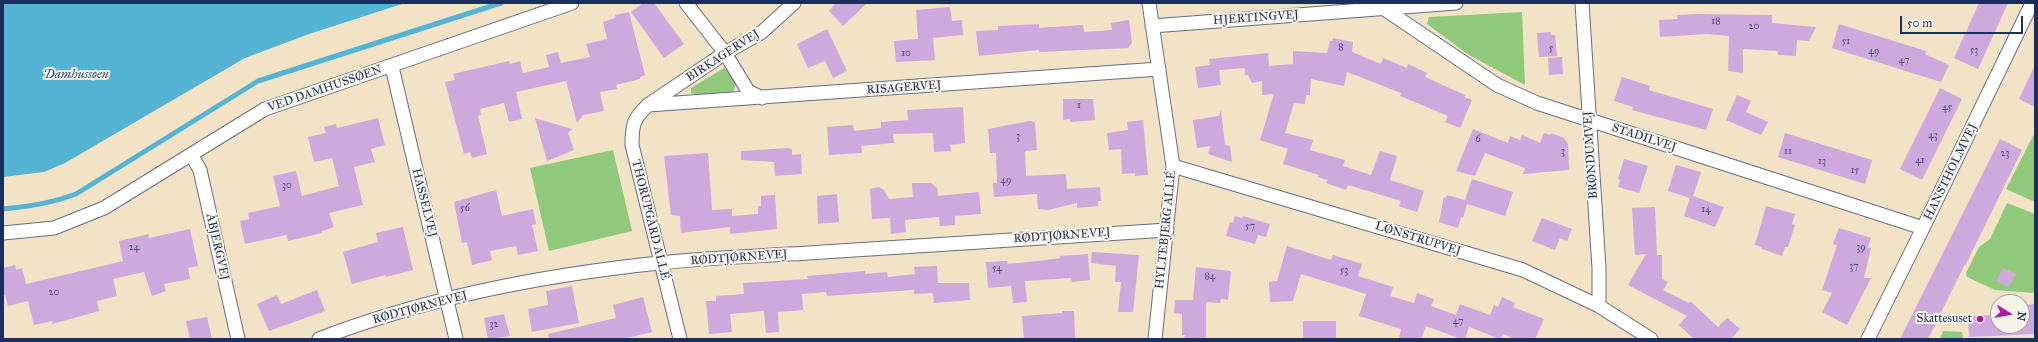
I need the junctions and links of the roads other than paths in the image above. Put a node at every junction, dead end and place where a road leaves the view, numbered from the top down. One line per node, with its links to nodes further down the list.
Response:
1 (572, 3): 11 (street, VED DAMHUSSØEN)
2 (686, 3): 10 (street)
3 (794, 3): 10 (street, BIRKAGERVEJ)
4 (1148, 3): 9 (street, HYLTEBJERG ALLÉ)
5 (1456, 3): 8 (street, HJERTINGVEJ)
6 (1582, 3): 15 (street, BRØNDUMVEJ)
7 (2032, 3): 18 (street, HANSTHOLMVEJ)
8 (1383, 8): 9 (street, HJERTINGVEJ); 15 (street, STADILVEJ)
9 (1152, 26): 12 (street, HYLTEBJERG ALLÉ)
10 (725, 52): 13 (street); 14 (street, BIRKAGERVEJ)
11 (392, 66): 16 (street, VED DAMHUSSØEN); 22 (street, HASSELVEJ)
12 (1159, 69): 13 (street, RISAGERVEJ); 17 (street, HYLTEBJERG ALLÉ)
13 (762, 98): 14 (street, RISAGERVEJ)
14 (648, 105): 21 (street, THORUPGÅRD ALLÉ)
15 (1588, 120): 18 (street, STADILVEJ); 23 (street, BRØNDUMVEJ)
16 (192, 156): 20 (street, VED DAMHUSSØEN); 24 (street, ÅBJERGVEJ)
17 (1173, 166): 19 (street, HYLTEBJERG ALLÉ); 23 (street, LØNSTRUPVEJ)
18 (1923, 228): 30 (street, HANSTHOLMVEJ)
19 (1167, 230): 21 (street, RØDTJØRNEVEJ); 28 (street, HYLTEBJERG ALLÉ)
20 (3, 234)
21 (661, 263): 22 (street, RØDTJØRNEVEJ); 27 (street, THORUPGÅRD ALLÉ)
22 (447, 300): 25 (street, RØDTJØRNEVEJ); 26 (street, HASSELVEJ)
23 (1599, 306): 29 (street, LØNSTRUPVEJ)
24 (238, 339)
25 (319, 339)
26 (456, 339)
27 (680, 339)
28 (1155, 339)
29 (1651, 339)
30 (1868, 339)

